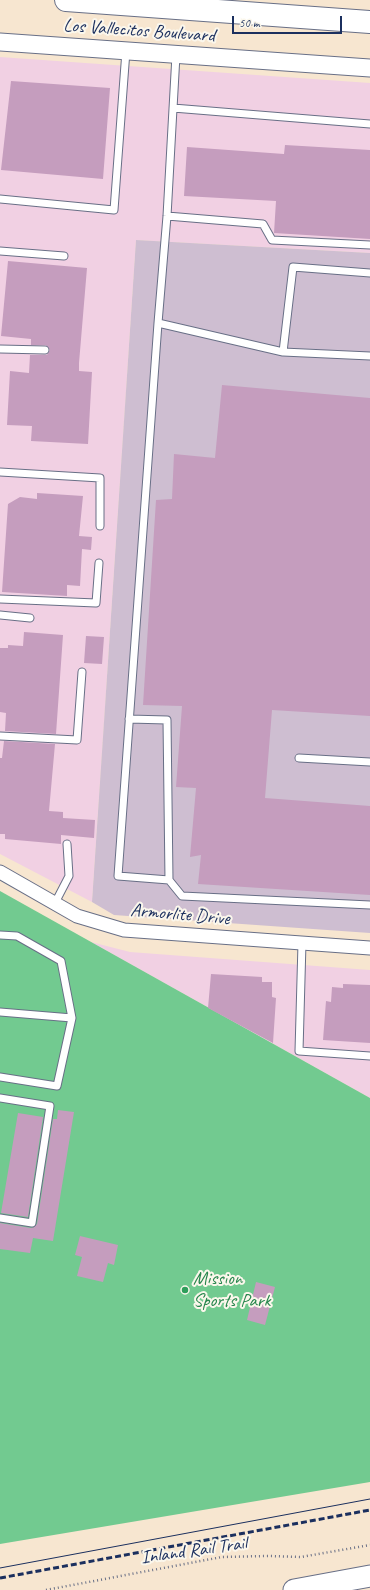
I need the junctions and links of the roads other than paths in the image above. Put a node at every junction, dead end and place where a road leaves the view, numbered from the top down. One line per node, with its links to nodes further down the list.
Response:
1 (66, 0): 2 (highway)
2 (370, 22)
3 (0, 42): 4 (street, Los Vallecitos Boulevard)
4 (126, 51): 5 (street, Los Vallecitos Boulevard); 9 (lane)
5 (176, 54): 6 (street, Los Vallecitos Boulevard); 7 (lane)
6 (370, 68)
7 (173, 108): 8 (lane); 10 (lane)
8 (370, 124)
9 (0, 199)
10 (167, 216): 11 (lane); 15 (lane)
11 (370, 245)
12 (0, 251): 13 (lane)
13 (64, 256)
14 (370, 273): 18 (lane)
15 (158, 323): 18 (lane); 27 (lane)
16 (0, 349): 17 (lane)
17 (45, 350)
18 (283, 352): 19 (lane)
19 (370, 356)
20 (0, 472): 21 (lane)
21 (100, 526)
22 (99, 563): 23 (lane)
23 (0, 599)
24 (0, 615): 25 (lane)
25 (30, 618)
26 (82, 672): 28 (lane)
27 (130, 719): 33 (lane); 33 (lane)
28 (0, 736)
29 (299, 758): 30 (lane)
30 (370, 762)
31 (67, 844): 34 (lane)
32 (0, 872): 34 (street, Armorlite Drive)
33 (169, 880): 35 (lane)
34 (55, 903): 37 (street, Armorlite Drive)
35 (370, 905)
36 (0, 935): 40 (lane)
37 (302, 943): 38 (street, Armorlite Drive); 41 (lane)
38 (370, 948)
39 (0, 1012): 40 (lane)
40 (72, 1018): 42 (lane)
41 (370, 1056)
42 (0, 1077)
43 (0, 1098): 44 (lane)
44 (0, 1218)
45 (370, 1576): 46 (main road)
46 (294, 1590)

